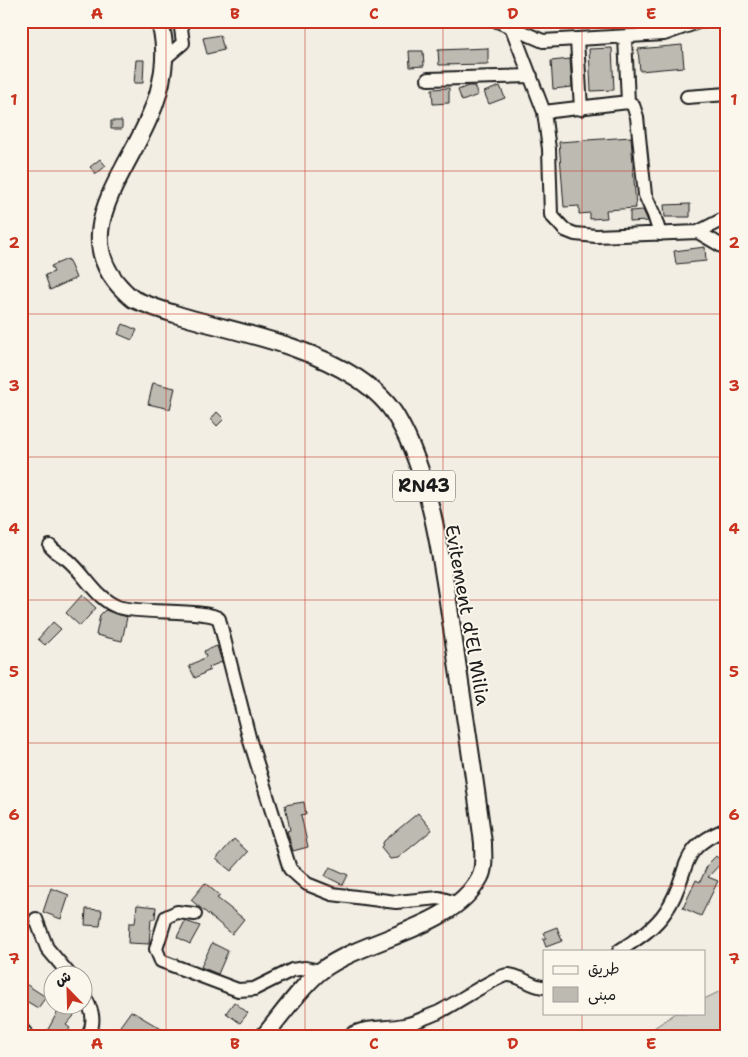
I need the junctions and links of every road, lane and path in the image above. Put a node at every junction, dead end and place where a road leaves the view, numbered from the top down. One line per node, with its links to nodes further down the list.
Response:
1 (160, 21): 8 (main road, Evitement d'El Milia / RN43)
2 (180, 21): 8 (street)
3 (497, 21): 5 (street)
4 (701, 21): 6 (street)
5 (511, 26): 7 (street); 9 (street)
6 (625, 37): 7 (street); 13 (street)
7 (577, 40): 14 (street)
8 (164, 60): 22 (main road, Evitement d'El Milia / RN43)
9 (530, 76): 10 (street); 15 (street)
10 (428, 79)
11 (727, 94): 12 (street)
12 (687, 97)
13 (628, 102): 14 (street); 18 (street)
14 (581, 109): 15 (street)
15 (544, 112): 18 (street)
16 (727, 217): 17 (street)
17 (698, 232): 18 (street); 19 (street)
18 (660, 234)
19 (727, 249)
20 (50, 546): 22 (street)
21 (727, 829): 25 (street)
22 (456, 903): 27 (main road, Evitement d'El Milia / RN43)
23 (195, 914): 27 (street)
24 (36, 919): 26 (street)
25 (622, 950)
26 (61, 964)
27 (320, 971): 33 (main road, Evitement d'El Milia / RN43)
28 (543, 987): 34 (street)
29 (92, 1014): 32 (street)
30 (21, 1028): 31 (street)
31 (28, 1036)
32 (88, 1036)
33 (264, 1036)
34 (348, 1036)

